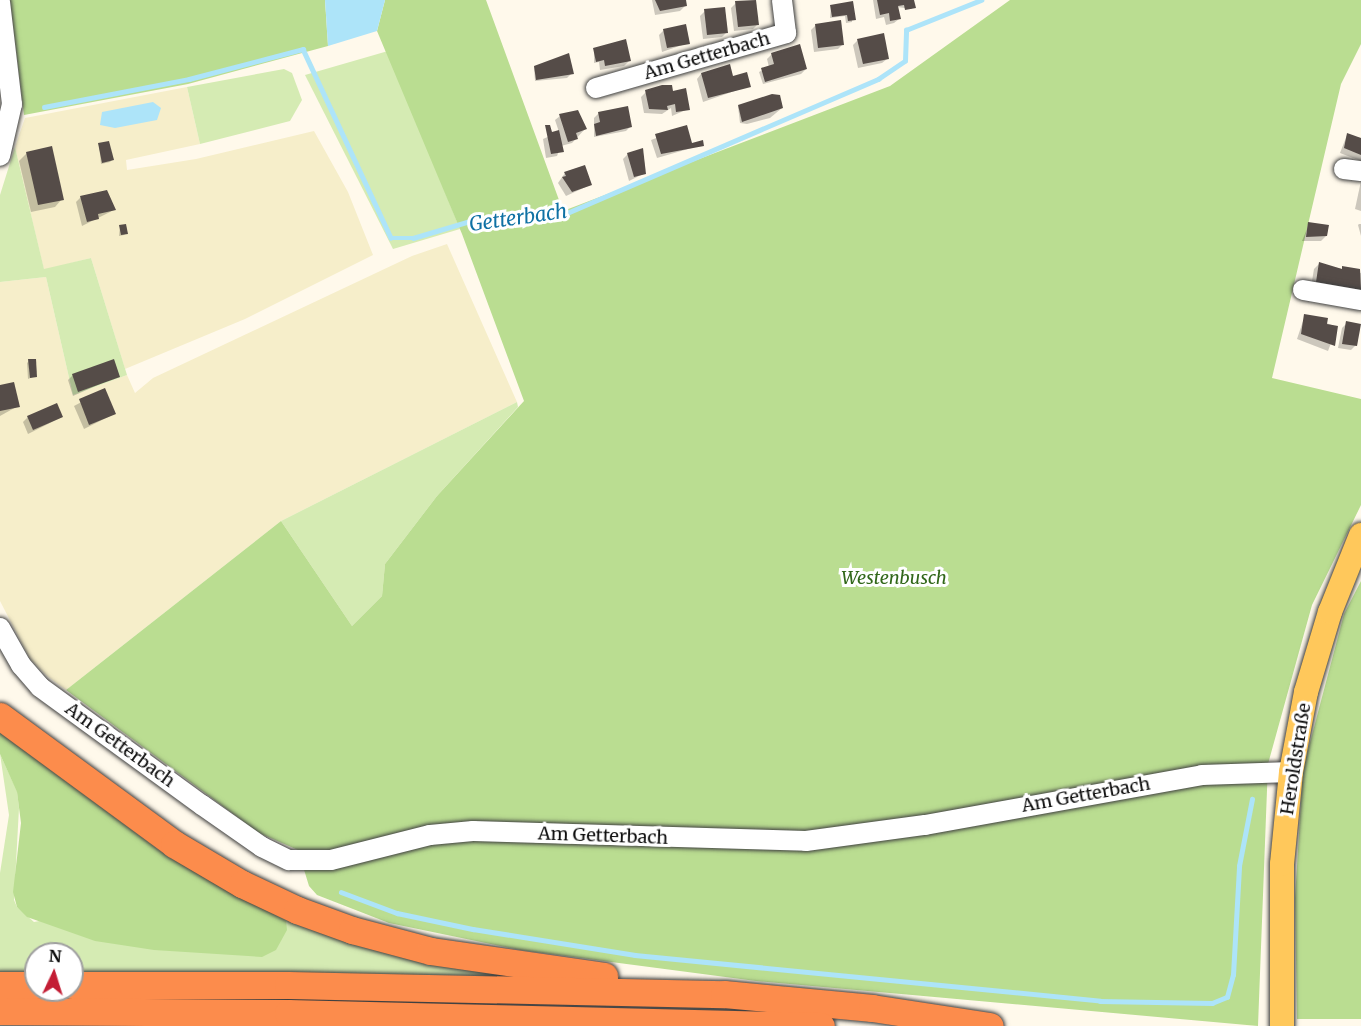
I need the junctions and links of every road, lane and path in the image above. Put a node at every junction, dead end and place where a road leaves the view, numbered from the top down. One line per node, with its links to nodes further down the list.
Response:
1 (782, 0): 3 (street, Am Getterbach)
2 (0, 2): 4 (street)
3 (596, 88)
4 (0, 156)
5 (1302, 290): 6 (street)
6 (1361, 300)
7 (1361, 536): 10 (main road, Heroldstraße)
8 (0, 628): 10 (street, Am Getterbach)
9 (0, 716): 14 (highway)
10 (1291, 772): 18 (main road, Heroldstraße)
11 (24, 985): 13 (highway)
12 (84, 985): 14 (highway)
13 (0, 986)
14 (724, 994): 17 (highway)
15 (0, 1011): 16 (highway)
16 (821, 1026)
17 (990, 1026)
18 (1282, 1026)

